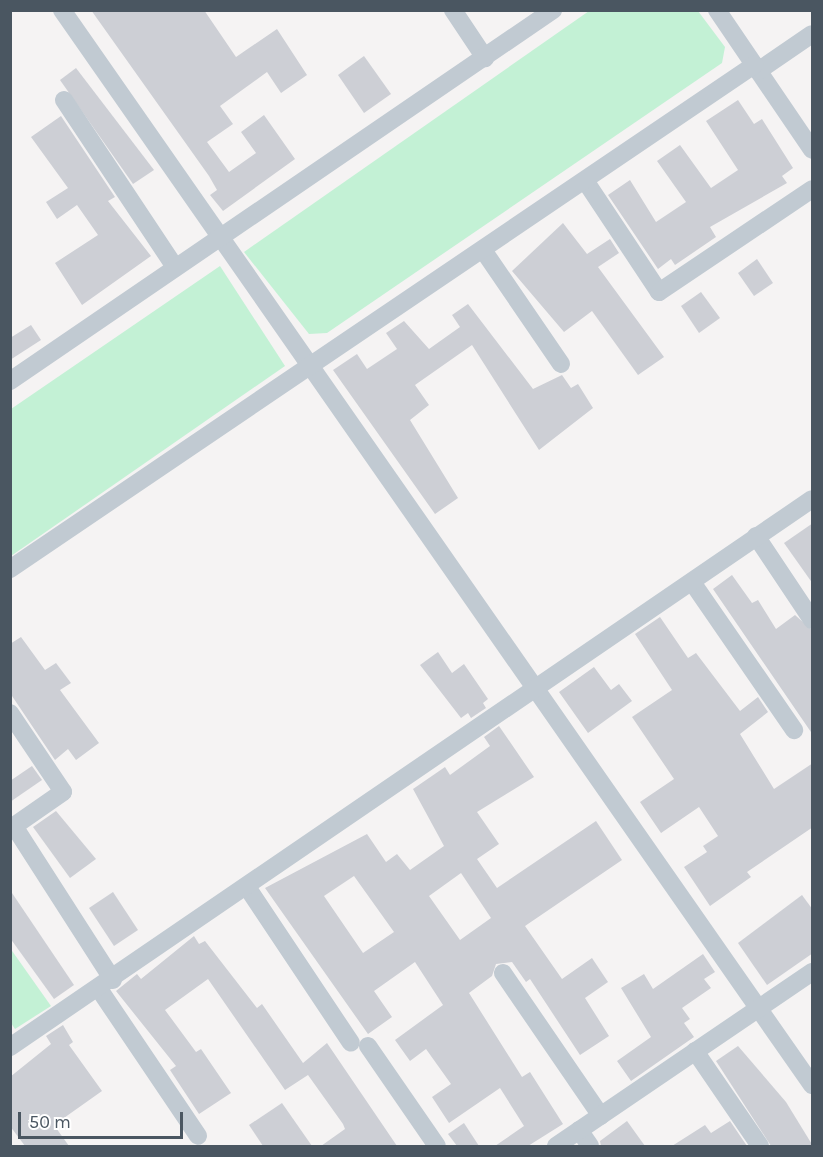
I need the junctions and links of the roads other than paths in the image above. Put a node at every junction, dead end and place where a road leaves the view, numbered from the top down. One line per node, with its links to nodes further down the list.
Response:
1 (62, 10): 12 (street)
2 (453, 10): 6 (street)
3 (554, 10): 6 (street)
4 (717, 10): 7 (street)
5 (813, 34): 7 (street)
6 (485, 58): 12 (street)
7 (756, 68): 9 (street); 10 (street)
8 (63, 100): 14 (street)
9 (813, 150)
10 (586, 182): 11 (street); 13 (street)
11 (813, 189)
12 (220, 236): 14 (street); 16 (street)
13 (483, 250): 15 (street); 16 (street)
14 (175, 267): 17 (street)
15 (561, 364)
16 (308, 365): 20 (street); 23 (street)
17 (10, 381)
18 (813, 499): 19 (street)
19 (756, 536): 21 (street); 22 (street)
20 (10, 569)
21 (692, 582): 23 (street); 25 (street)
22 (813, 620)
23 (534, 688): 26 (street); 30 (street)
24 (10, 713): 29 (street)
25 (794, 730)
26 (246, 887): 29 (street); 37 (street)
27 (813, 972): 30 (street)
28 (503, 973): 34 (street)
29 (106, 984): 31 (street); 36 (street)
30 (759, 1007): 32 (street); 33 (street)
31 (10, 1047)
32 (695, 1051): 34 (street); 40 (street)
33 (813, 1085)
34 (601, 1116): 35 (street)
35 (579, 1130): 38 (street); 39 (street)
36 (198, 1136)
37 (437, 1146)
38 (556, 1146)
39 (591, 1146)
40 (760, 1146)

